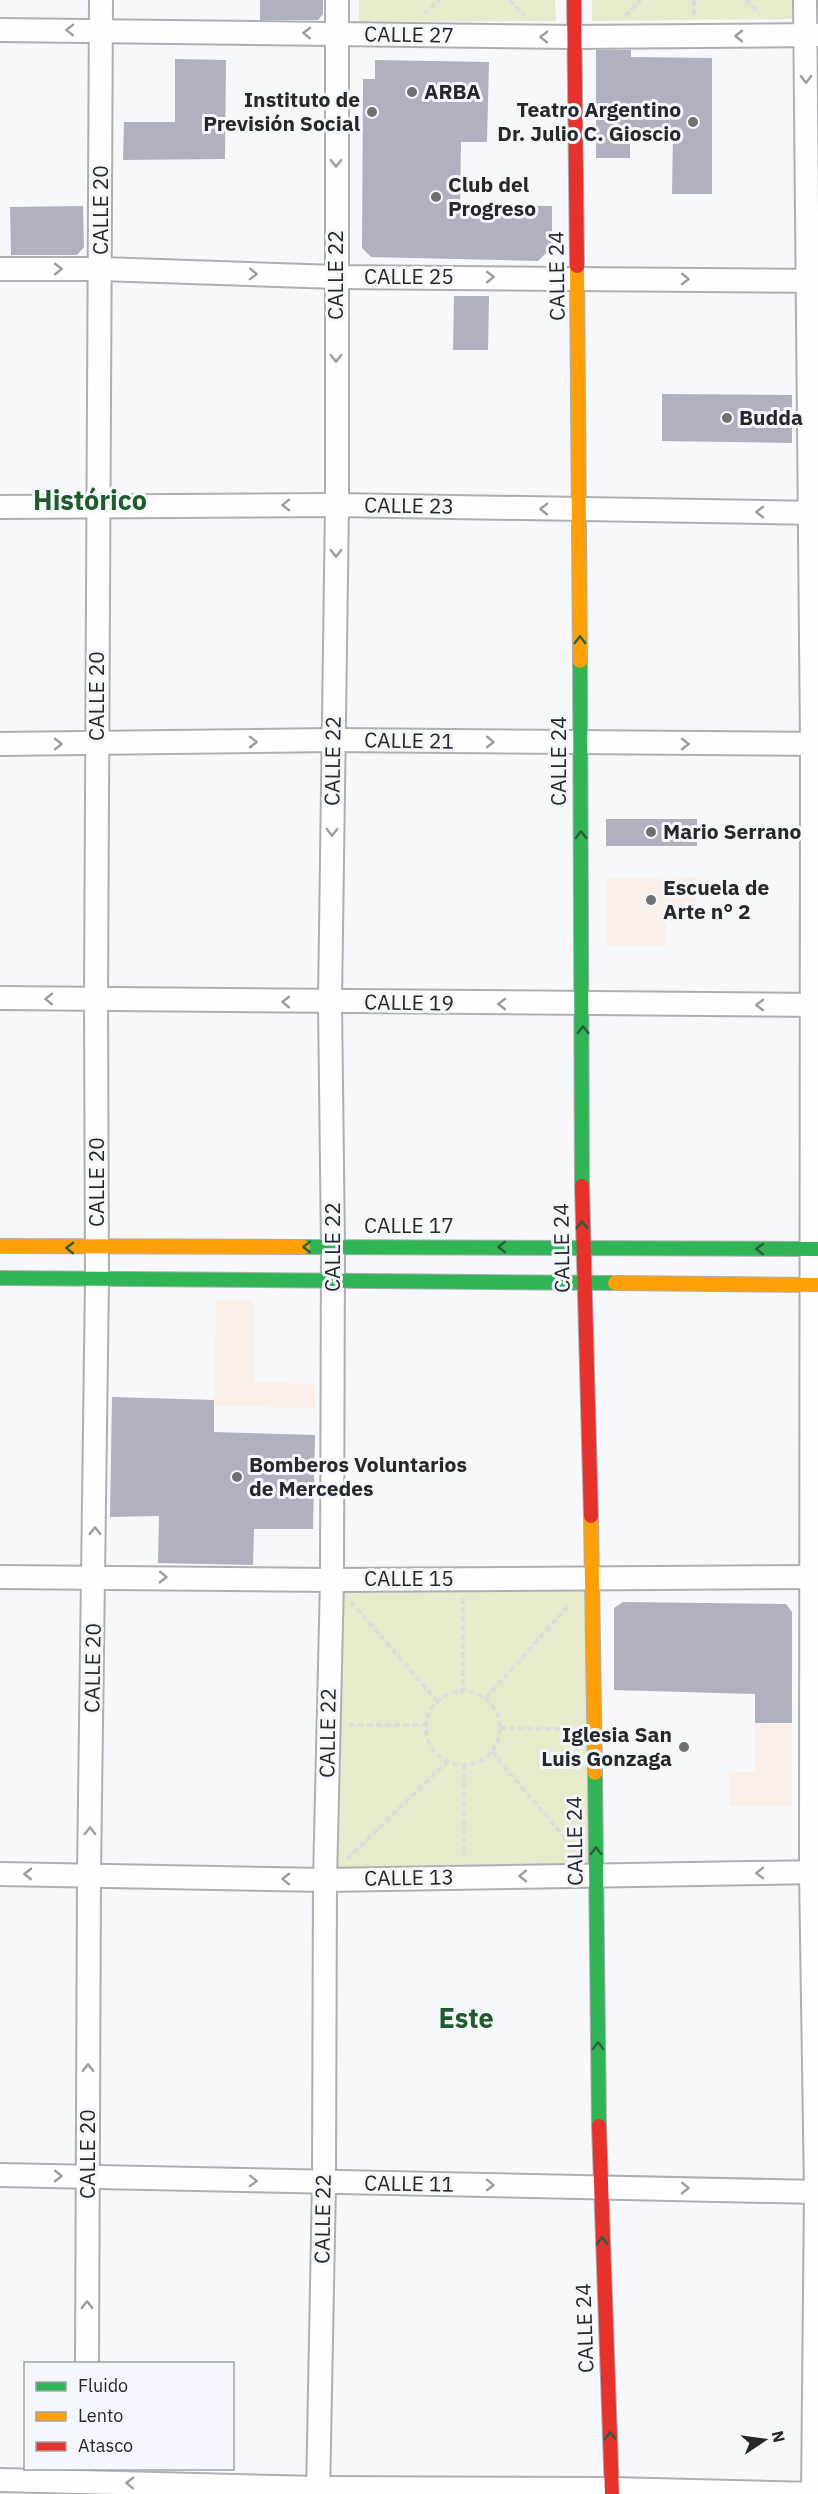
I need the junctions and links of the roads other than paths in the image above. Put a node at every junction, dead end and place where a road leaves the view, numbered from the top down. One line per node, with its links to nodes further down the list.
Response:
1 (102, 0): 6 (street, CALLE 20)
2 (337, 0): 7 (street, CALLE 22)
3 (573, 0): 9 (street, CALLE 24)
4 (805, 0): 8 (street)
5 (0, 30): 6 (street, CALLE 27, one-way to 5)
6 (101, 31): 7 (street, CALLE 27, one-way to 6); 11 (street, CALLE 20)
7 (336, 33): 9 (street, CALLE 27, one-way to 7); 12 (street, CALLE 22, one-way to 12)
8 (811, 35): 9 (street, CALLE 27, one-way to 9); 14 (street, one-way to 14)
9 (574, 37): 13 (street, CALLE 24)
10 (0, 269): 11 (street, CALLE 25, one-way to 11)
11 (101, 269): 12 (street, CALLE 25, one-way to 12); 17 (street, CALLE 20)
12 (336, 277): 13 (street, CALLE 25, one-way to 13); 15 (street, CALLE 22, one-way to 15)
13 (578, 278): 14 (street, CALLE 25, one-way to 14); 18 (street, CALLE 24)
14 (813, 281): 19 (street)
15 (337, 505): 17 (street, CALLE 23, one-way to 17); 18 (street, CALLE 23, one-way to 15); 20 (street, CALLE 22, one-way to 20)
16 (0, 507): 17 (street, CALLE 23)
17 (98, 507): 23 (street, CALLE 20)
18 (580, 510): 19 (street, CALLE 23, one-way to 18); 21 (street, CALLE 24, one-way to 18)
19 (814, 513): 24 (street)
20 (333, 740): 21 (street, CALLE 21, one-way to 21); 23 (street, CALLE 21, one-way to 20); 27 (street, CALLE 22, one-way to 27)
21 (580, 743): 24 (street, CALLE 21, one-way to 24); 28 (street, CALLE 24, one-way to 21)
22 (0, 744): 23 (street, CALLE 21, one-way to 23)
23 (97, 744): 26 (street, CALLE 20)
24 (815, 744): 29 (street)
25 (0, 998): 26 (street, CALLE 19, one-way to 25)
26 (96, 999): 27 (street, CALLE 19, one-way to 26); 33 (street, CALLE 20)
27 (330, 1002): 28 (street, CALLE 19, one-way to 27); 31 (street, CALLE 22)
28 (583, 1005): 29 (street, CALLE 19, one-way to 28); 32 (street, CALLE 24, one-way to 28)
29 (814, 1005): 34 (street)
30 (0, 1246): 33 (street, CALLE 17, one-way to 30)
31 (333, 1247): 32 (street, CALLE 17, one-way to 31); 33 (street, CALLE 17, one-way to 33); 37 (street, CALLE 22)
32 (582, 1247): 34 (street, CALLE 17, one-way to 32); 38 (street, CALLE 24)
33 (98, 1248): 36 (street, CALLE 20)
34 (814, 1249): 39 (street)
35 (0, 1278): 36 (street)
36 (97, 1279): 37 (street); 40 (street, CALLE 20, one-way to 36)
37 (333, 1282): 38 (street); 44 (street, CALLE 22)
38 (584, 1283): 39 (street); 43 (street, CALLE 24)
39 (815, 1285): 42 (street)
40 (95, 1576): 41 (street, CALLE 15); 44 (street, CALLE 15, one-way to 44); 47 (street, CALLE 20, one-way to 40)
41 (0, 1577)
42 (815, 1577): 43 (street, CALLE 15); 45 (street)
43 (593, 1578): 44 (street, CALLE 15); 48 (street, CALLE 24, one-way to 43)
44 (332, 1580): 49 (street, CALLE 22)
45 (815, 1872): 48 (street, CALLE 13, one-way to 48); 54 (street)
46 (0, 1874): 47 (street, CALLE 13, one-way to 46)
47 (89, 1874): 49 (street, CALLE 13, one-way to 47); 51 (street, CALLE 20, one-way to 47)
48 (596, 1875): 49 (street, CALLE 13, one-way to 49); 53 (street, CALLE 24, one-way to 48)
49 (325, 1880): 52 (street, CALLE 22)
50 (0, 2175): 51 (street, CALLE 11, one-way to 51)
51 (88, 2176): 52 (street, CALLE 11, one-way to 52); 55 (street, CALLE 20, one-way to 51)
52 (324, 2183): 53 (street, CALLE 11, one-way to 53); 58 (street, CALLE 22)
53 (600, 2186): 54 (street, CALLE 11, one-way to 54); 59 (street, CALLE 24, one-way to 53)
54 (817, 2192): 60 (street)
55 (87, 2362)
56 (0, 2480): 57 (street)
57 (86, 2482): 58 (street, one-way to 57)
58 (318, 2491): 59 (street)
59 (612, 2492): 60 (street)
60 (813, 2494): 61 (street)
61 (818, 2494)

